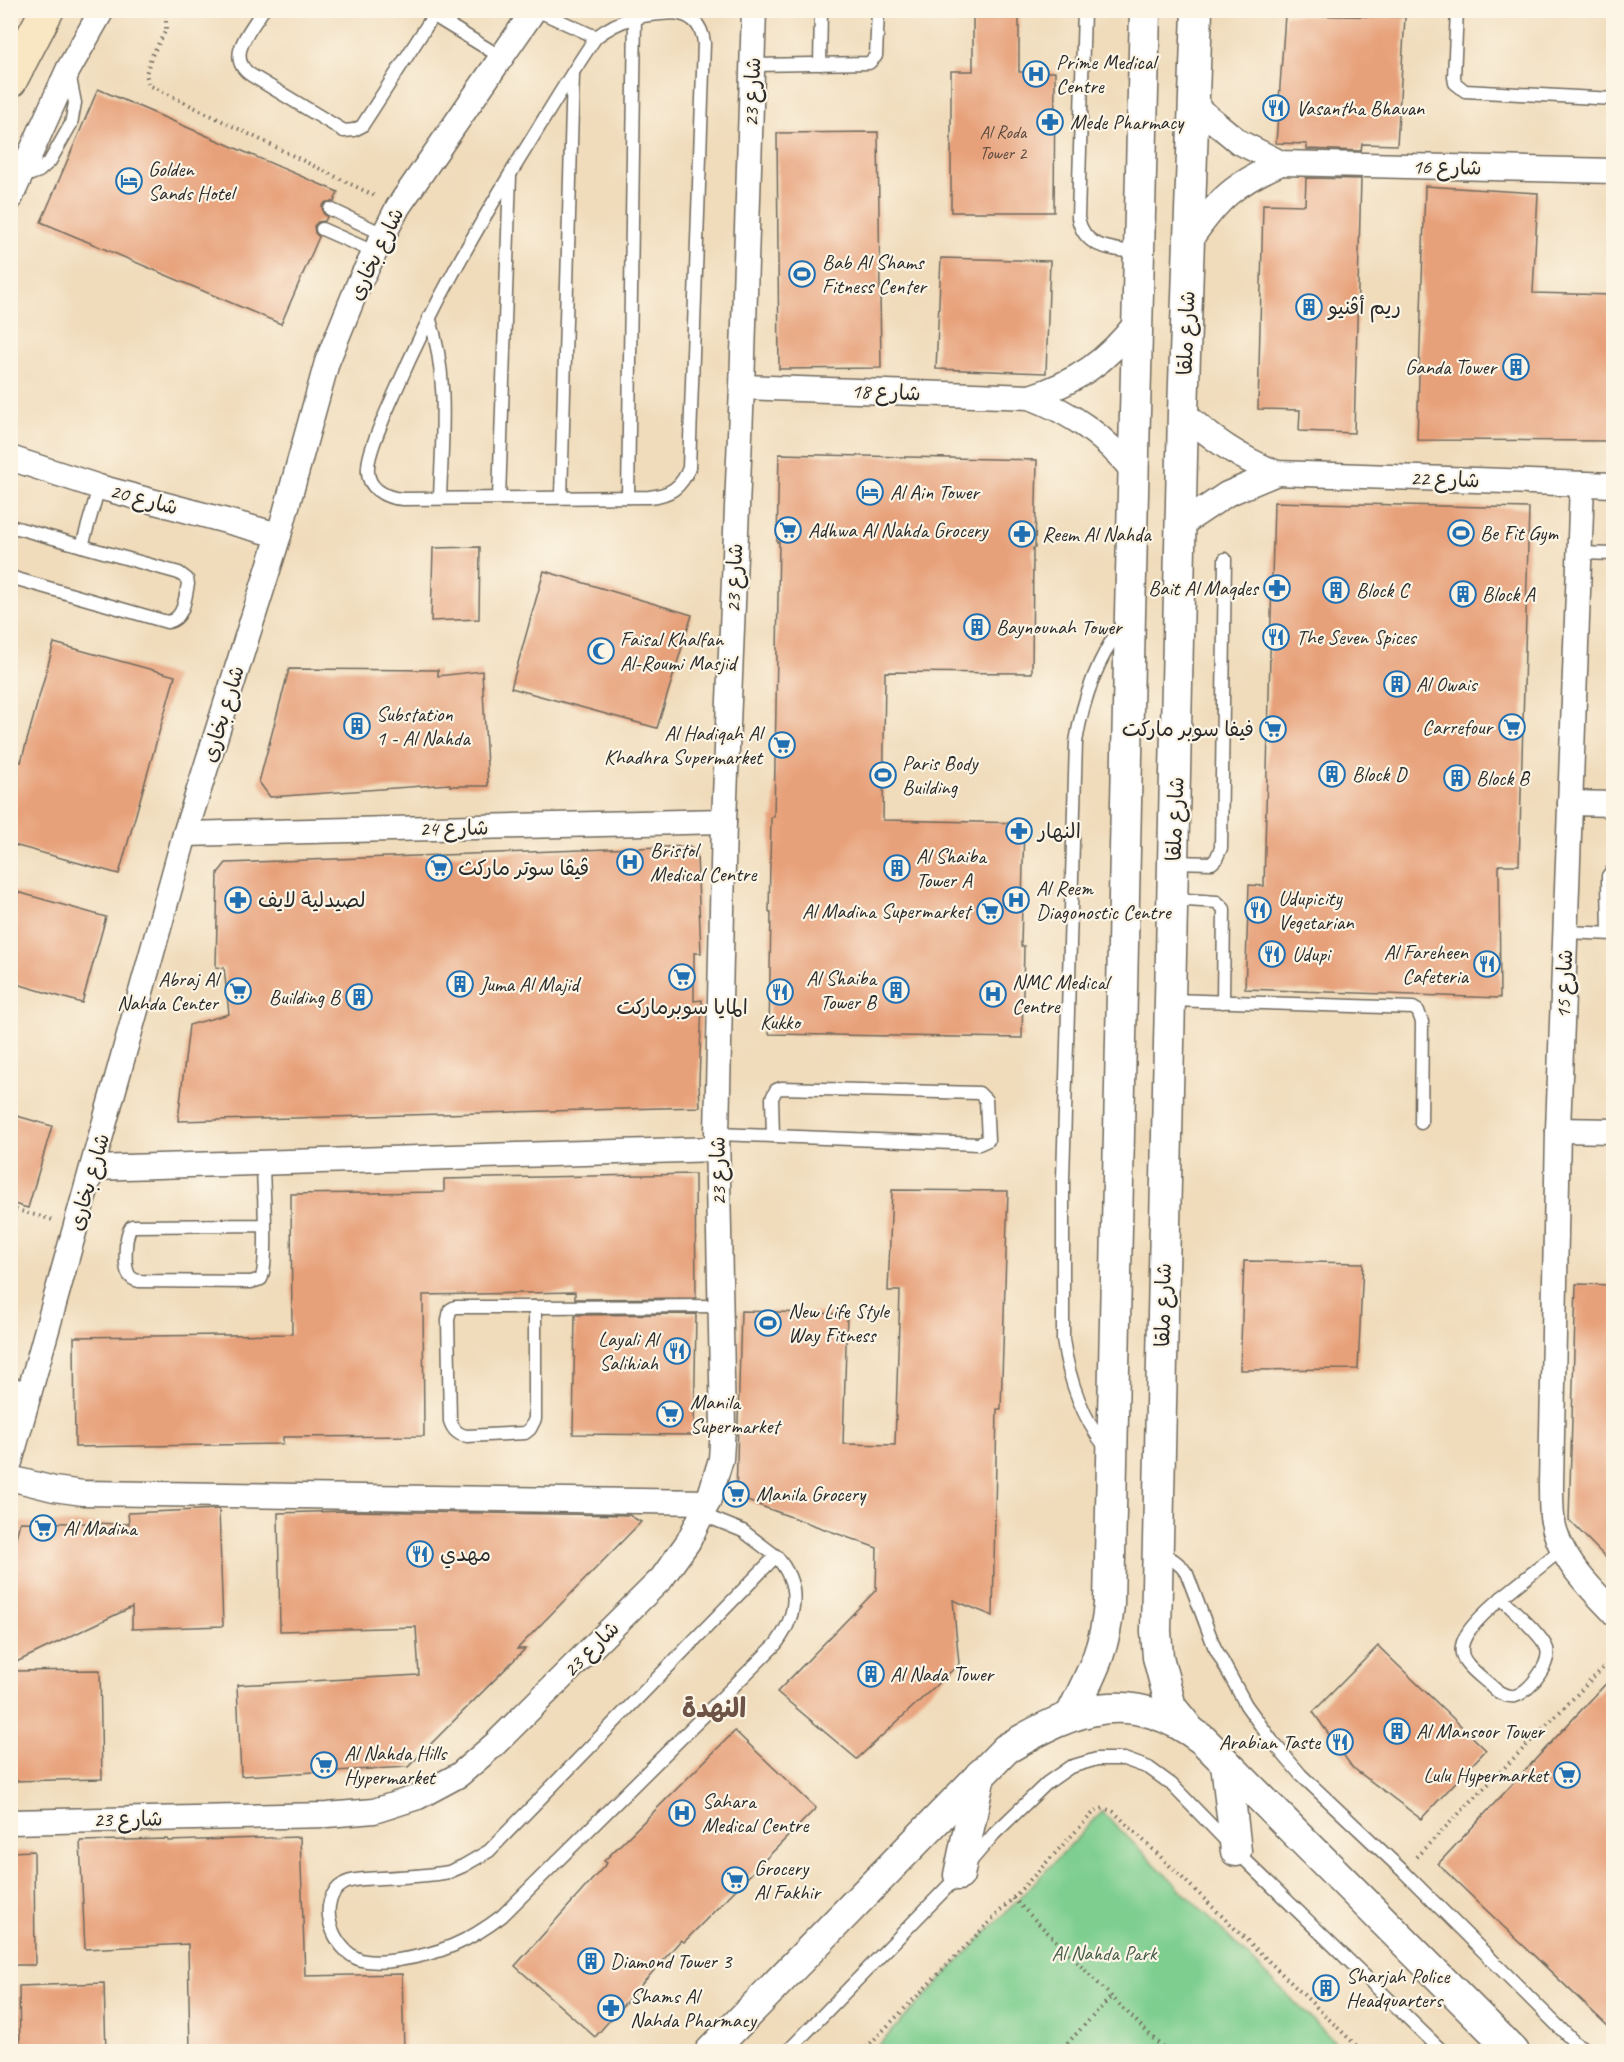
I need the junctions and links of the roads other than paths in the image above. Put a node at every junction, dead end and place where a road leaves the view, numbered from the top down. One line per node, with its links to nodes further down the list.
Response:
1 (47, 10): 19 (main road)
2 (102, 10): 25 (street)
3 (263, 10): 12 (lane)
4 (535, 10): 14 (lane); 15 (street, شارع بخارى)
5 (754, 10): 16 (street, شارع 23)
6 (821, 10): 17 (lane)
7 (878, 10): 17 (lane)
8 (1084, 10): 30 (lane)
9 (1145, 10): 30 (street)
10 (1197, 10): 21 (street, شارع ملقا)
11 (1457, 10): 20 (lane)
12 (435, 13): 15 (lane)
13 (635, 16): 14 (lane); 43 (lane); 43 (lane)
14 (596, 37): 18 (lane)
15 (501, 57): 29 (street, شارع بخارى)
16 (752, 64): 17 (lane); 33 (street, شارع 23)
17 (820, 64)
18 (573, 73): 24 (lane); 42 (lane)
19 (10, 81)
20 (1614, 99)
21 (1194, 105): 22 (street, شارع 16); 28 (street, شارع ملقا)
22 (1281, 163): 23 (street, شارع 16); 28 (street, شارع 16)
23 (1614, 171)
24 (511, 173): 31 (lane); 45 (lane)
25 (14, 189)
26 (330, 209): 29 (lane)
27 (322, 229): 29 (lane)
28 (1190, 240): 35 (street, شارع ملقا)
29 (378, 243): 48 (street, شارع بخارى)
30 (1139, 254): 32 (street)
31 (429, 316): 44 (lane); 44 (lane)
32 (1137, 322): 34 (street, شارع 18); 37 (street)
33 (742, 387): 34 (street, شارع 18); 57 (street, شارع 23)
34 (1030, 397): 37 (street, شارع 18)
35 (1183, 412): 38 (street, شارع 22); 46 (street, شارع ملقا)
36 (10, 458): 41 (street, شارع 20)
37 (1133, 471): 54 (street)
38 (1277, 473): 39 (street, شارع 22); 46 (street, شارع 22)
39 (1582, 484): 40 (street, شارع 22); 50 (street, شارع 15)
40 (1614, 485)
41 (99, 487): 48 (street, شارع 20); 49 (lane)
42 (561, 497): 43 (lane); 45 (lane)
43 (628, 497)
44 (440, 498): 45 (lane)
45 (499, 498)
46 (1182, 524): 59 (street, شارع ملقا)
47 (10, 526): 49 (lane)
48 (279, 536): 58 (street, شارع بخارى)
49 (82, 546): 53 (lane)
50 (1579, 553): 51 (lane); 55 (street, شارع 15)
51 (1614, 554)
52 (1225, 559): 59 (lane)
53 (10, 577)
54 (1130, 614): 77 (street); 77 (lane)
55 (1570, 803): 56 (street); 62 (street, شارع 15)
56 (1614, 804)
57 (724, 821): 58 (street, شارع 24); 70 (street, شارع 23)
58 (185, 834): 72 (street, شارع بخارى)
59 (1174, 862): 61 (street, شارع ملقا)
60 (1614, 869): 63 (lane)
61 (1172, 899): 64 (street, شارع ملقا); 65 (lane)
62 (1566, 932): 63 (lane); 67 (street, شارع 15)
63 (1611, 934)
64 (1171, 1000): 65 (lane); 82 (street, شارع ملقا)
65 (1223, 1002): 66 (lane)
66 (1421, 1122)
67 (1558, 1130): 68 (street); 81 (street, شارع 15)
68 (1614, 1131)
69 (773, 1136): 69 (lane); 70 (lane)
70 (717, 1142): 71 (street); 74 (street, شارع 23)
71 (263, 1164): 72 (street); 73 (lane)
72 (93, 1168): 76 (street, شارع بخارى)
73 (264, 1225): 73 (lane)
74 (721, 1306): 75 (lane); 80 (street, شارع 23)
75 (535, 1307): 75 (lane)
76 (21, 1386): 78 (street, شارع بخارى)
77 (1113, 1455): 86 (street)
78 (10, 1462)
79 (10, 1478): 80 (street)
80 (704, 1508): 83 (lane); 90 (street, شارع 23)
81 (1561, 1550): 84 (lane); 85 (street, شارع 15)
82 (1157, 1551): 87 (street, شارع ملقا); 97 (lane)
83 (776, 1556): 83 (lane)
84 (1501, 1598): 84 (lane)
85 (1614, 1613)
86 (1071, 1715): 87 (street); 89 (street)
87 (1188, 1728): 88 (street)
88 (1226, 1762): 91 (street); 96 (street)
89 (980, 1775): 92 (street); 93 (street)
90 (10, 1822)
91 (1236, 1851): 92 (lane); 95 (lane)
92 (959, 1875): 94 (lane)
93 (710, 2052)
94 (787, 2052)
95 (1443, 2052)
96 (1515, 2052)
97 (1591, 2052)

